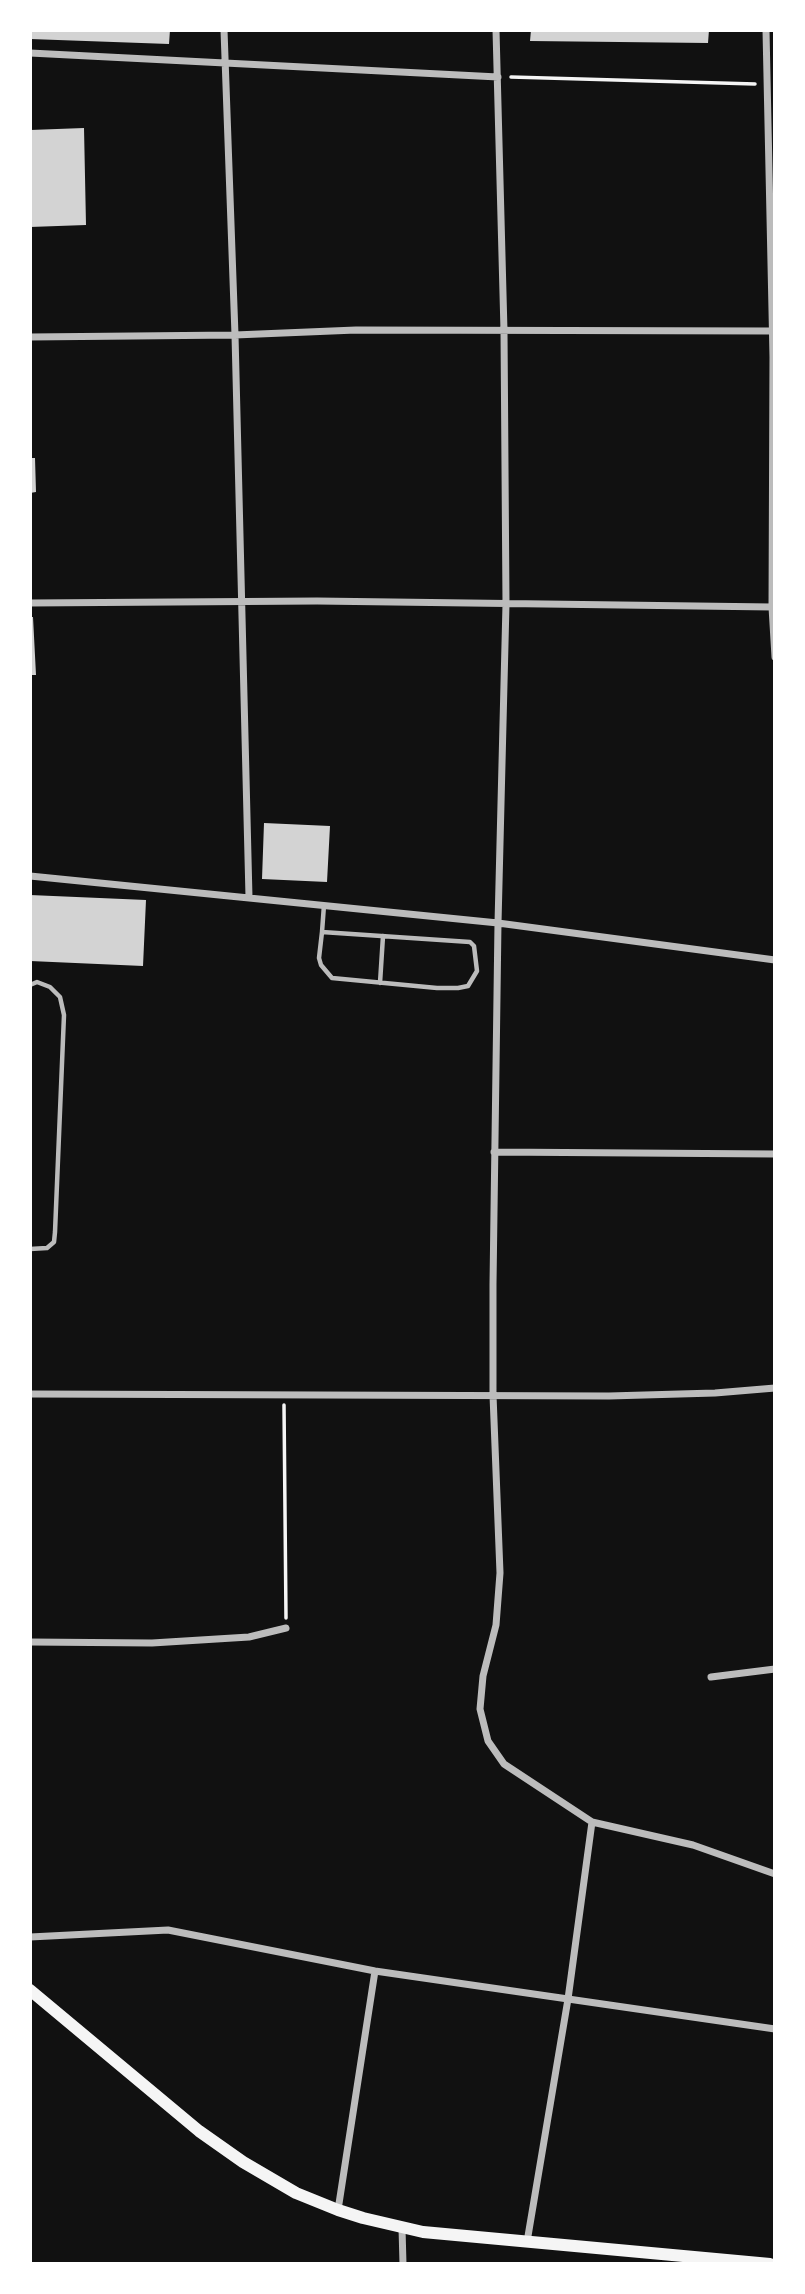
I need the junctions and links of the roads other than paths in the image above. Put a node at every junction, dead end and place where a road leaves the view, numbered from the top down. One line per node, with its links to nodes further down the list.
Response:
1 (224, 30): 5 (street)
2 (496, 30): 6 (street)
3 (766, 30): 7 (street)
4 (30, 53): 5 (street)
5 (225, 64): 6 (street); 10 (street)
6 (498, 77): 8 (street)
7 (772, 84): 9 (street)
8 (504, 331): 9 (street); 10 (street); 16 (street)
9 (773, 331): 12 (street)
10 (235, 335): 11 (street); 14 (street)
11 (30, 337)
12 (774, 358): 13 (street)
13 (775, 479): 17 (street)
14 (240, 601): 15 (street); 16 (street); 20 (street)
15 (30, 603)
16 (506, 604): 17 (street); 22 (street)
17 (772, 607): 18 (street)
18 (775, 657)
19 (30, 876): 20 (street)
20 (249, 897): 21 (street)
21 (324, 905): 22 (street); 23 (lane)
22 (498, 923): 25 (street); 28 (street)
23 (322, 932): 24 (lane); 26 (lane)
24 (383, 936): 26 (lane); 26 (lane)
25 (775, 960)
26 (380, 983)
27 (30, 985): 30 (lane)
28 (494, 1152): 29 (street); 33 (street)
29 (775, 1154)
30 (30, 1249)
31 (775, 1388): 33 (street)
32 (30, 1394): 33 (street)
33 (493, 1395): 38 (street)
34 (286, 1628): 35 (street)
35 (30, 1642)
36 (775, 1669): 37 (street)
37 (711, 1677)
38 (592, 1822): 39 (street); 43 (street)
39 (775, 1874)
40 (30, 1937): 41 (street)
41 (375, 1971): 43 (street); 45 (street)
42 (30, 1990): 45 (main road)
43 (568, 1999): 44 (street); 47 (street)
44 (775, 2029)
45 (338, 2210): 46 (main road)
46 (402, 2228): 47 (main road); 48 (street)
47 (527, 2242): 49 (main road)
48 (403, 2264)
49 (770, 2264)

